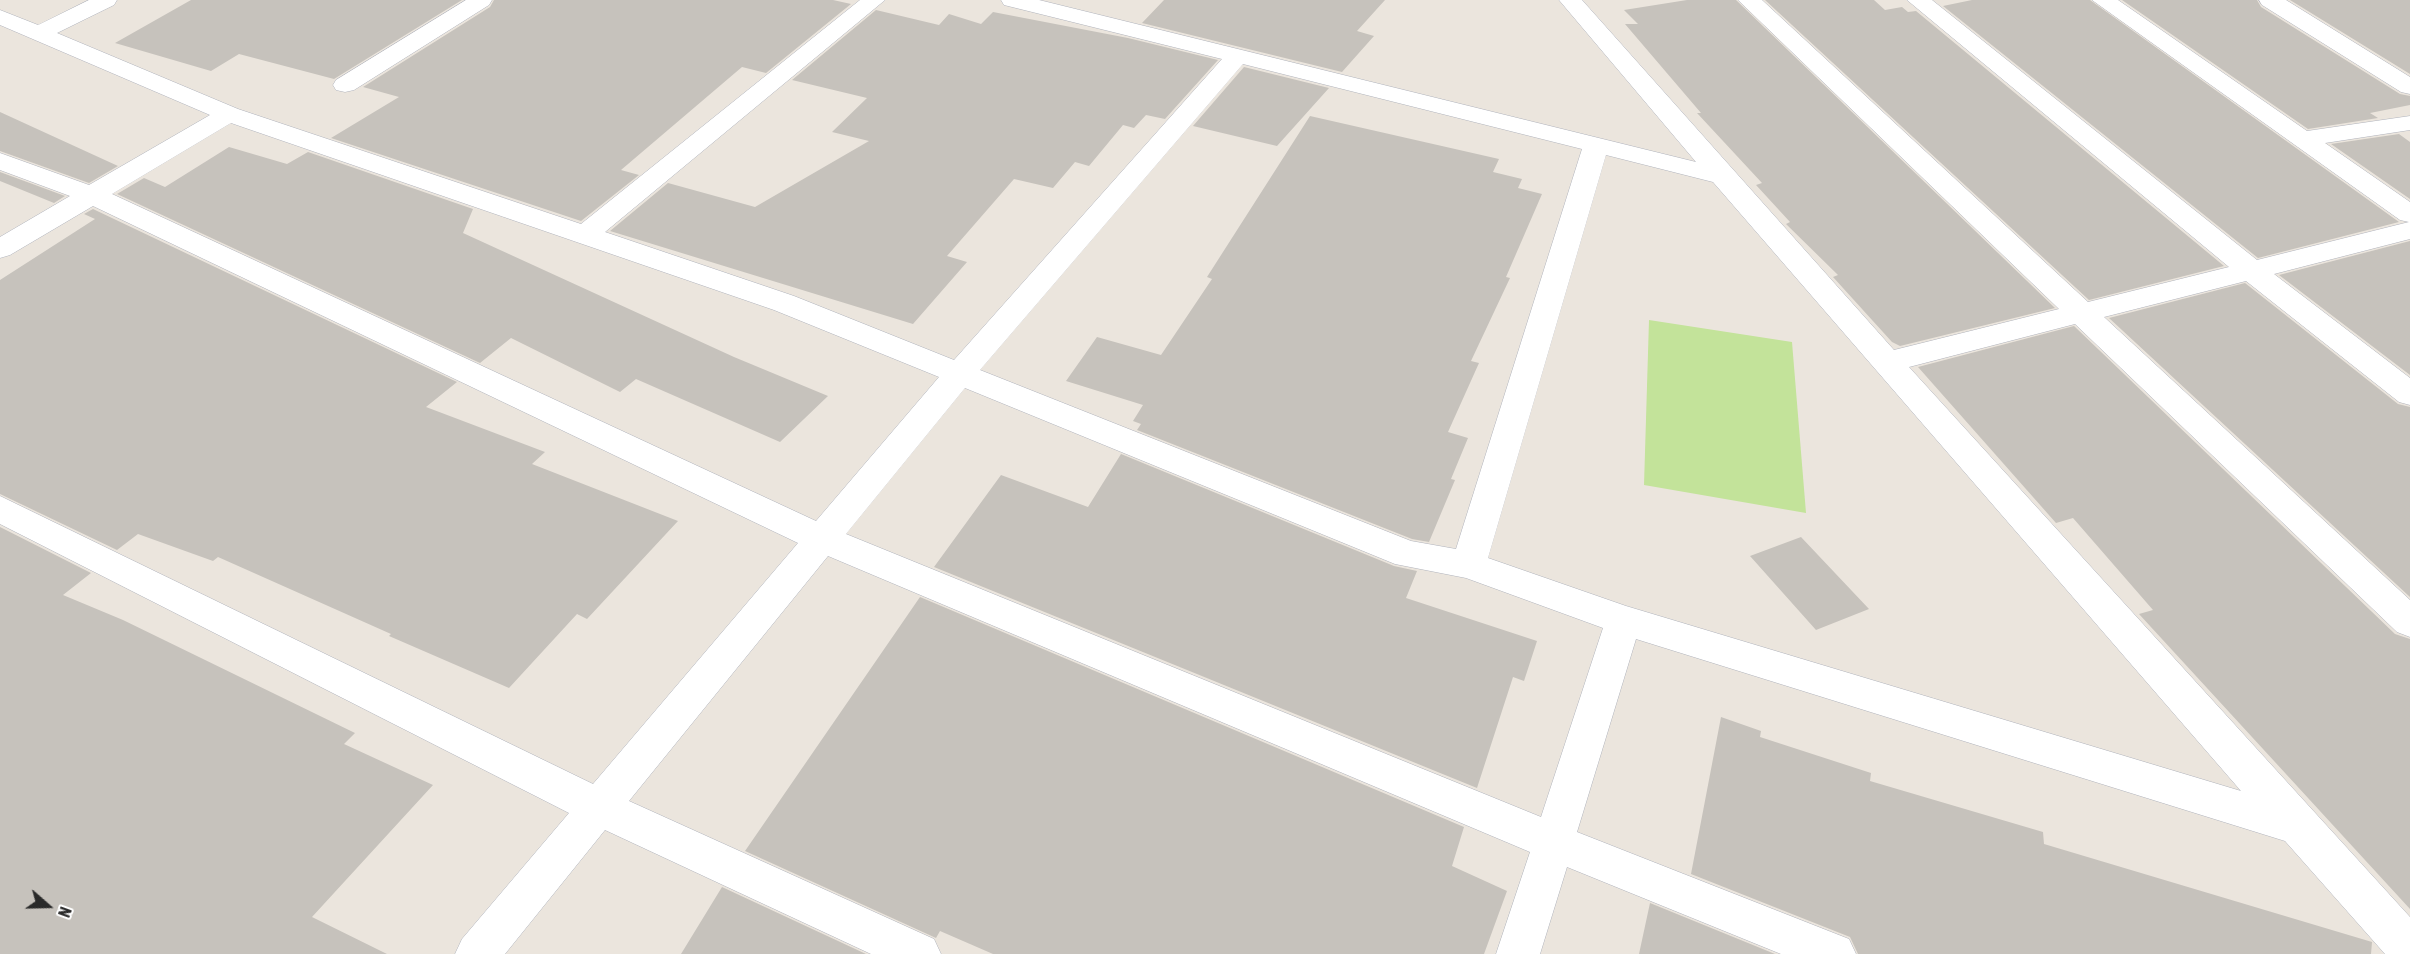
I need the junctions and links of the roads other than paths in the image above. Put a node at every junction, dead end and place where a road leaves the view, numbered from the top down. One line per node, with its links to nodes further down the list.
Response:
1 (106, 0): 11 (street)
2 (481, 0): 13 (street)
3 (874, 0): 24 (street)
4 (1012, 0): 12 (street)
5 (1749, 0): 27 (street)
6 (1918, 0): 26 (street)
7 (2103, 0): 17 (street)
8 (2270, 0): 14 (street)
9 (1565, 2): 20 (street)
10 (0, 16): 11 (street)
11 (40, 32): 15 (street)
12 (1237, 57): 18 (street); 29 (street)
13 (345, 86)
14 (2410, 87)
15 (229, 114): 21 (street); 24 (street)
16 (2410, 123): 17 (street)
17 (2302, 140): 22 (street)
18 (1596, 144): 20 (street); 33 (street)
19 (0, 160): 21 (street)
20 (1722, 176): 28 (street)
21 (92, 195): 25 (street); 32 (street)
22 (2410, 214)
23 (2410, 230): 26 (street)
24 (586, 234): 29 (street)
25 (0, 249)
26 (2253, 272): 27 (street); 30 (street)
27 (2081, 311): 28 (street); 35 (street)
28 (1889, 362): 37 (street)
29 (959, 374): 32 (street); 33 (street)
30 (2410, 394)
31 (0, 509): 36 (street)
32 (824, 540): 36 (street); 38 (street)
33 (1468, 565): 34 (street)
34 (1624, 620): 37 (street); 38 (street)
35 (2410, 622)
36 (600, 808): 40 (street); 41 (street)
37 (2299, 827): 39 (street)
38 (1554, 842): 42 (street); 43 (street)
39 (2410, 950)
40 (477, 954)
41 (919, 954)
42 (1518, 954)
43 (1834, 954)

